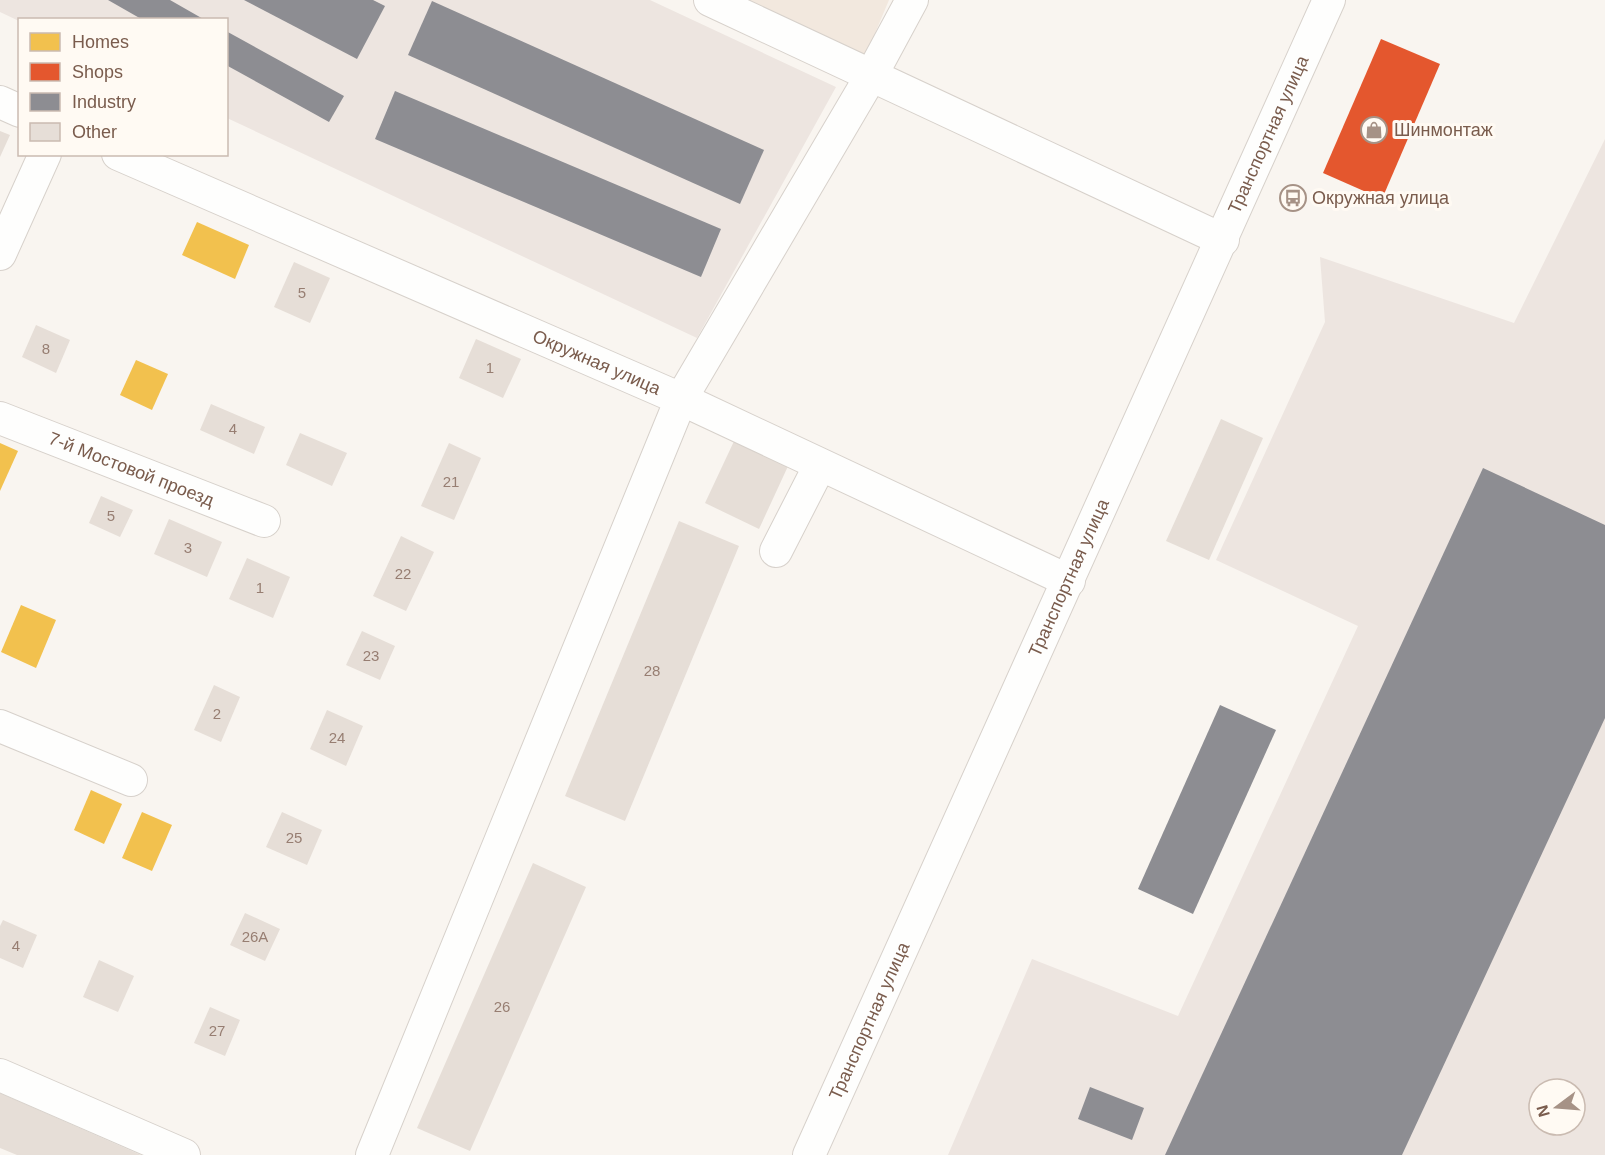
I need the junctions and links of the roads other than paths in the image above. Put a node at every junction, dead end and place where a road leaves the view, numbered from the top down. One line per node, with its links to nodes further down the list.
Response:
1 (710, 0): 4 (street)
2 (912, 0): 4 (street)
3 (1329, 0): 9 (street, Транспортная улица)
4 (871, 76): 9 (street); 11 (street)
5 (0, 102): 6 (street)
6 (18, 110)
7 (44, 156): 10 (street)
8 (123, 156): 11 (street, Окружная улица)
9 (1223, 240): 16 (street, Транспортная улица)
10 (0, 254)
11 (681, 399): 13 (street, Окружная улица); 21 (street)
12 (0, 418): 14 (street, 7-й Мостовой проезд)
13 (820, 465): 15 (street); 16 (street, Окружная улица)
14 (264, 521)
15 (776, 551)
16 (1069, 581): 22 (street, Транспортная улица)
17 (0, 726): 18 (street)
18 (131, 780)
19 (0, 1075): 20 (street)
20 (184, 1155)
21 (372, 1155)
22 (809, 1155)

